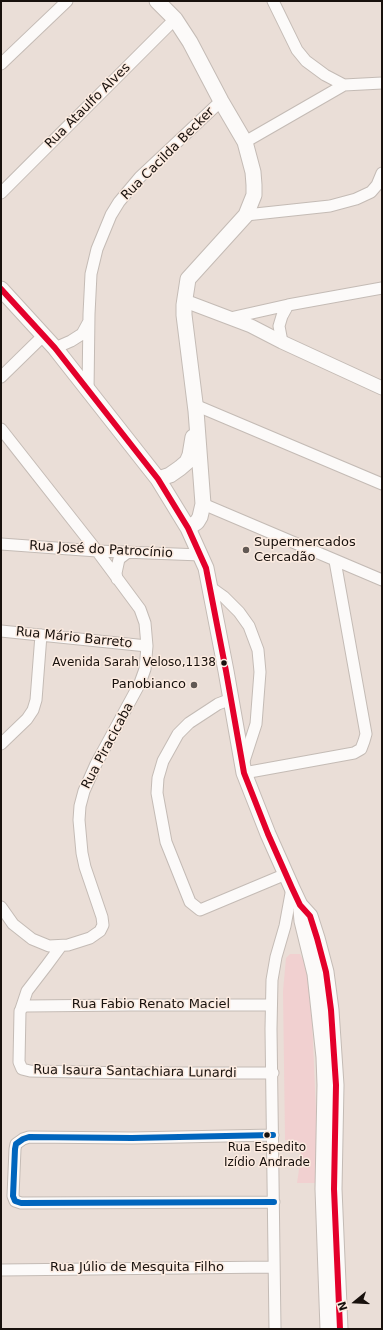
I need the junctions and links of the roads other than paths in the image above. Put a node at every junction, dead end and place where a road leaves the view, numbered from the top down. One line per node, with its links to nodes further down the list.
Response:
1 (67, 1): 5 (street)
2 (157, 1): 4 (main road)
3 (273, 1): 7 (street)
4 (175, 19): 8 (main road); 11 (street, Rua Ataulfo Alves)
5 (1, 64)
6 (382, 83): 7 (street)
7 (344, 85): 9 (street)
8 (221, 101): 9 (main road); 18 (street, Rua Cacilda Becker)
9 (245, 142): 12 (main road)
10 (382, 173): 12 (street)
11 (1, 194)
12 (246, 215): 15 (main road)
13 (382, 288): 16 (street)
14 (1, 289): 19 (main road)
15 (184, 301): 17 (street); 26 (main road)
16 (288, 305): 17 (street); 20 (street)
17 (230, 318): 20 (street)
18 (89, 323): 21 (street); 25 (street, Rua Cacilda Becker)
19 (44, 335): 21 (main road); 22 (street)
20 (282, 342): 23 (street)
21 (55, 348): 25 (main road)
22 (1, 377)
23 (376, 381): 24 (street)
24 (382, 388)
25 (88, 391): 30 (main road)
26 (195, 405): 27 (main road); 31 (street)
27 (197, 420): 29 (main road); 32 (main road)
28 (1, 429): 35 (street, Rua Piracicaba)
29 (180, 468): 30 (main road); 32 (main road)
30 (158, 479): 33 (main road)
31 (382, 484)
32 (203, 498): 33 (main road); 38 (street)
33 (188, 528): 37 (main road)
34 (1, 544): 35 (street, Rua José do Patrocínio)
35 (97, 551): 36 (street, Rua José do Patrocínio); 39 (street, Rua Piracicaba)
36 (128, 552): 37 (street, Rua José do Patrocínio); 39 (street)
37 (201, 555): 41 (main road)
38 (334, 561): 40 (street); 47 (street)
39 (117, 579): 44 (street, Rua Piracicaba)
40 (382, 580)
41 (210, 587): 45 (main road); 47 (street)
42 (1, 631): 43 (street, Rua Mário Barreto)
43 (41, 635): 44 (street, Rua Mário Barreto); 46 (street)
44 (147, 646): 52 (street, Rua Piracicaba)
45 (231, 699): 47 (main road); 48 (street)
46 (1, 744)
47 (244, 770): 48 (main road)
48 (286, 874): 49 (main road)
49 (292, 888): 50 (main road); 53 (street)
50 (300, 905): 61 (main road); 62 (main road)
51 (1, 907): 52 (street)
52 (61, 946): 54 (street)
53 (271, 1005): 54 (street, Rua Fabio Renato Maciel); 55 (street)
54 (21, 1009): 55 (street, Rua Isaura Santachiara Lunardi)
55 (273, 1073): 56 (street)
56 (273, 1135): 57 (street); 57 (street)
57 (274, 1202): 58 (street)
58 (274, 1267): 59 (street, Rua Júlio de Mesquita Filho); 60 (street)
59 (1, 1270)
60 (275, 1329)
61 (328, 1329)
62 (340, 1329)

